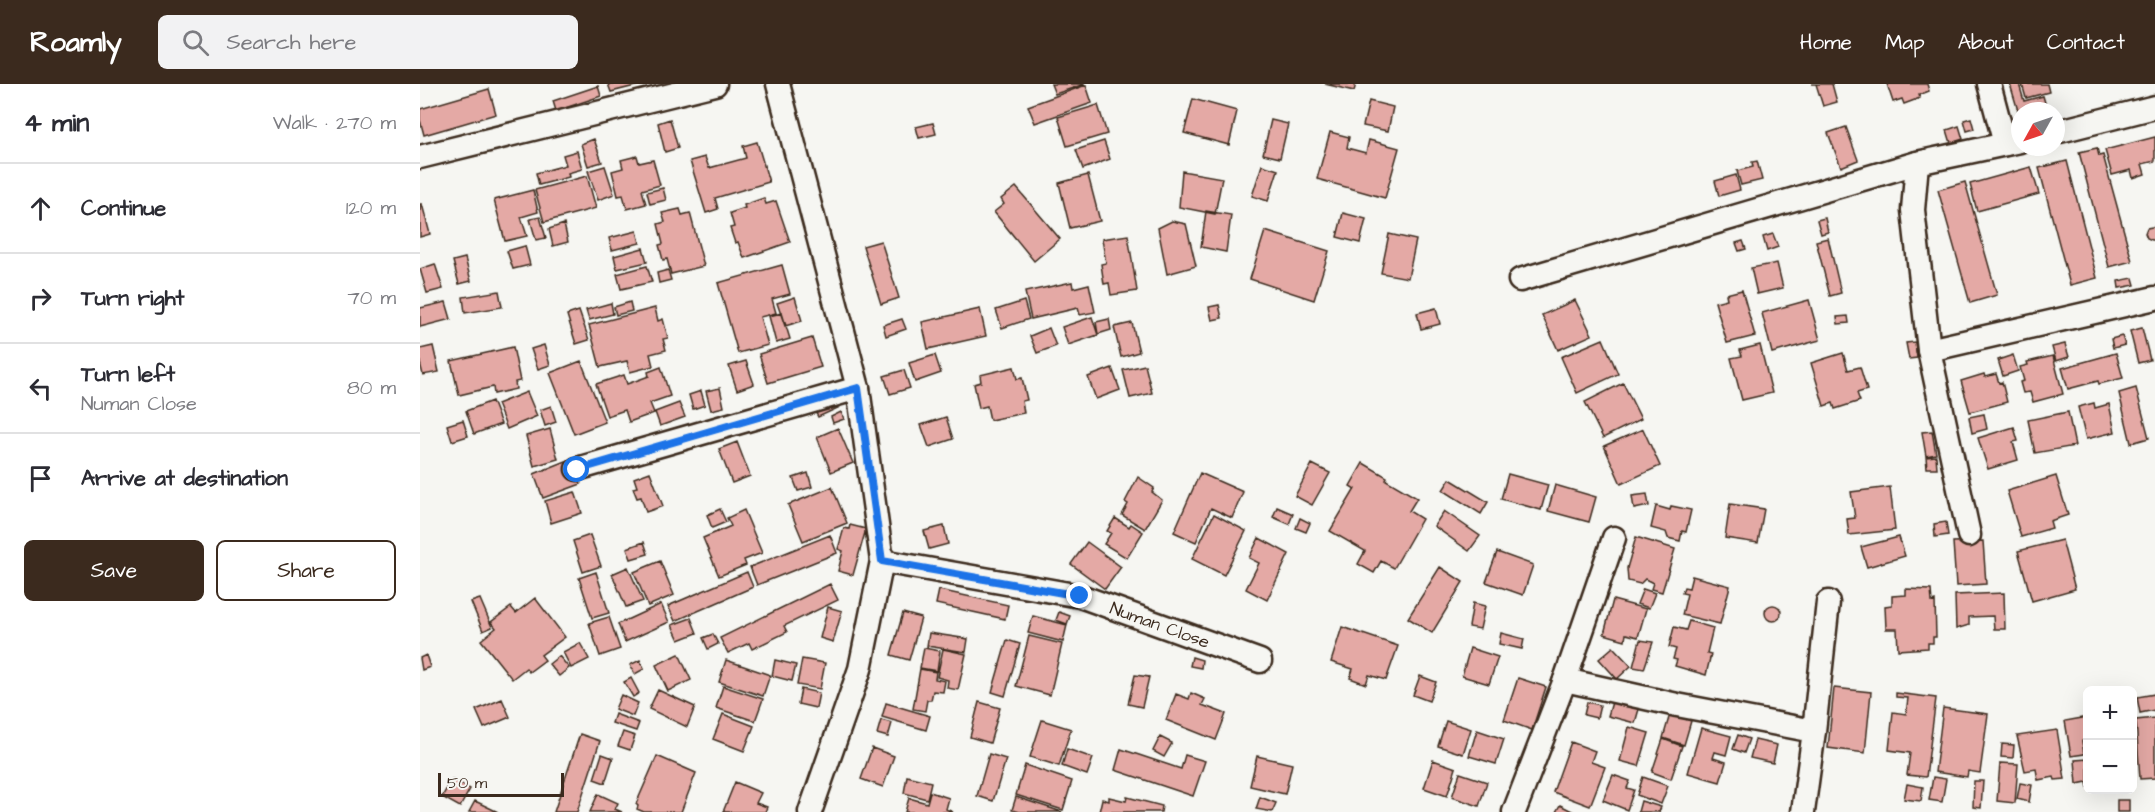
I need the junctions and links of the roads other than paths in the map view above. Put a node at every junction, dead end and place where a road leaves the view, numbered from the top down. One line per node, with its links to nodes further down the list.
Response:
1 (715, 84): 8 (street)
2 (778, 84): 13 (street)
3 (1989, 84): 6 (street)
4 (2155, 107): 5 (street)
5 (2065, 130)
6 (2011, 138)
7 (2011, 143): 9 (street)
8 (420, 157)
9 (1917, 163): 10 (street); 12 (street)
10 (1520, 280)
11 (2155, 298): 12 (street)
12 (1929, 350): 15 (street)
13 (858, 388): 14 (street); 17 (street)
14 (577, 470)
15 (1969, 535)
16 (1614, 538): 20 (street)
17 (882, 561): 19 (street, Numan Close); 23 (street)
18 (1828, 602): 21 (street)
19 (1260, 661)
20 (1565, 680): 21 (street); 24 (street)
21 (1814, 731): 22 (street)
22 (1810, 811)
23 (810, 812)
24 (1514, 812)

